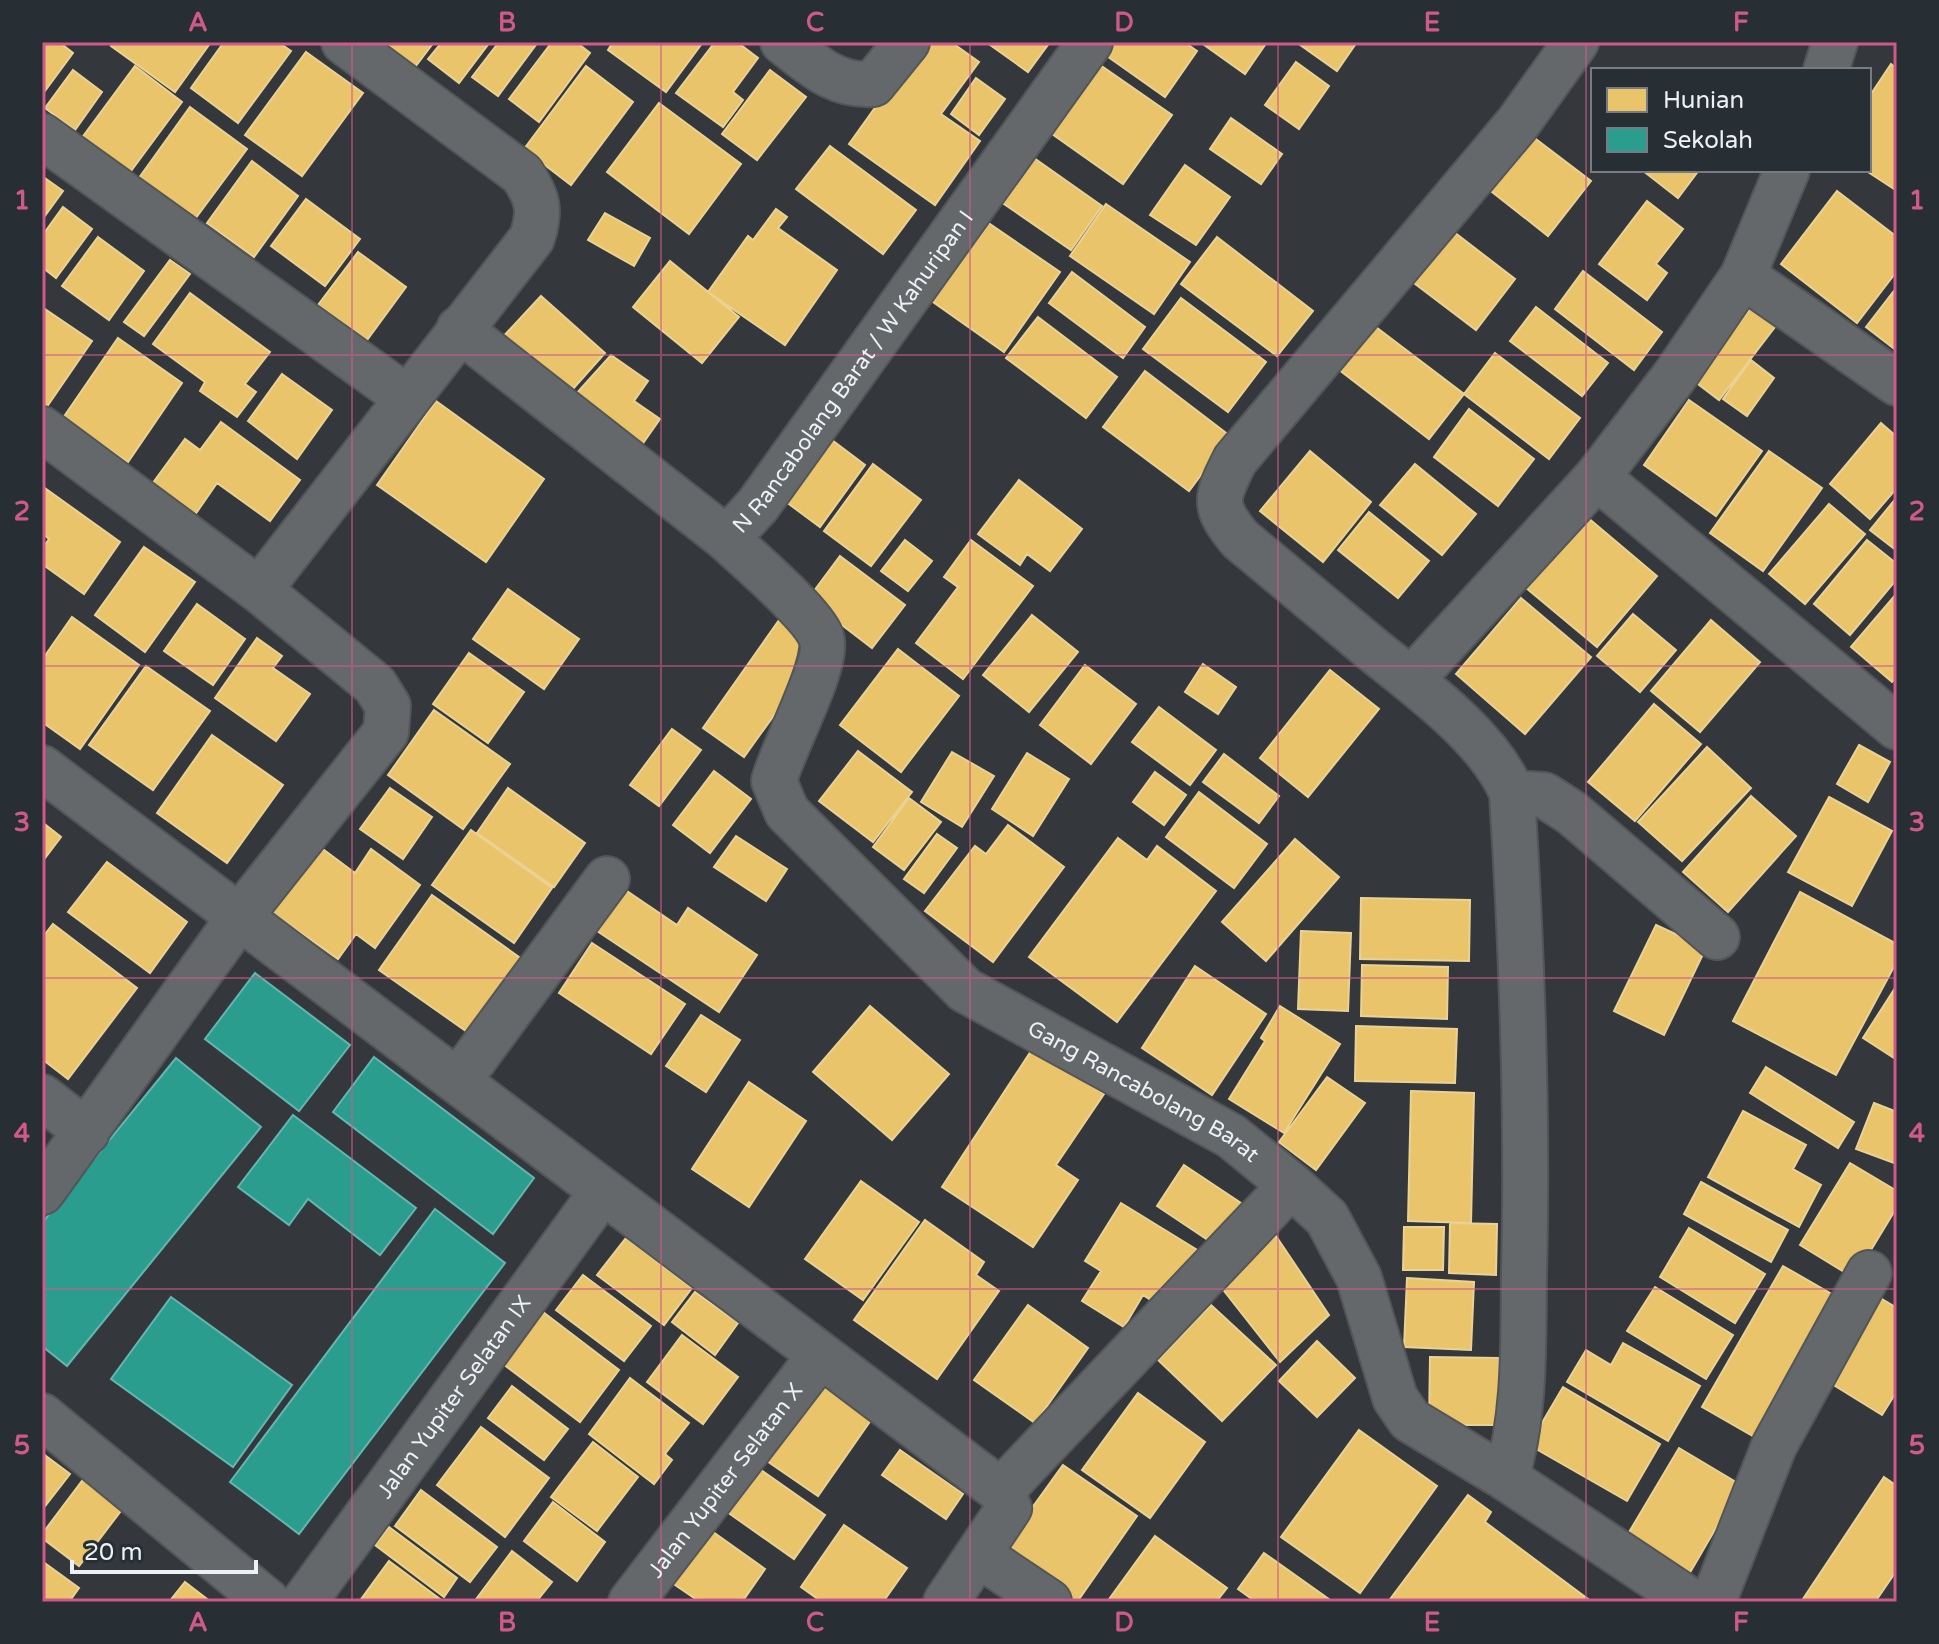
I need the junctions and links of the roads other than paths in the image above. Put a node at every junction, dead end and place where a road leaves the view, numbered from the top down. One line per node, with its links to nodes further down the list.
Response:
1 (344, 42): 11 (street)
2 (783, 42): 3 (street)
3 (907, 42)
4 (1090, 42): 16 (street, N Rancabolang Barat / W Kahuripan I)
5 (1576, 42): 18 (street)
6 (1835, 42): 7 (street)
7 (1827, 68)
8 (42, 136): 13 (street)
9 (1786, 172): 10 (street)
10 (1743, 276): 12 (street); 15 (street)
11 (459, 329): 13 (street); 16 (street, N Rancabolang Barat / W Kahuripan I)
12 (1897, 383)
13 (406, 397): 17 (street)
14 (42, 429): 17 (street)
15 (1597, 477): 18 (street); 19 (street)
16 (727, 539): 28 (street, Gang Rancabolang Barat)
17 (259, 590): 23 (street)
18 (1411, 680): 21 (street)
19 (1897, 727)
20 (42, 768): 23 (street)
21 (1512, 793): 24 (street); 34 (street)
22 (607, 879): 25 (street)
23 (241, 915): 25 (street); 27 (street)
24 (1717, 937)
25 (458, 1081): 30 (street)
26 (42, 1097): 27 (street)
27 (87, 1132): 29 (street)
28 (1291, 1185): 34 (street, Gang Rancabolang Barat); 35 (street)
29 (42, 1192)
30 (602, 1192): 32 (street); 38 (street, Jalan Yupiter Selatan IX)
31 (1869, 1273): 43 (street)
32 (819, 1357): 35 (street); 39 (street, Jalan Yupiter Selatan X)
33 (42, 1416): 37 (street)
34 (1506, 1478): 42 (street, Gang Rancabolang Barat)
35 (1001, 1491): 36 (street)
36 (979, 1555): 40 (street); 41 (street)
37 (268, 1602)
38 (304, 1602)
39 (631, 1602)
40 (946, 1602)
41 (1049, 1602)
42 (1692, 1602)
43 (1713, 1602)

